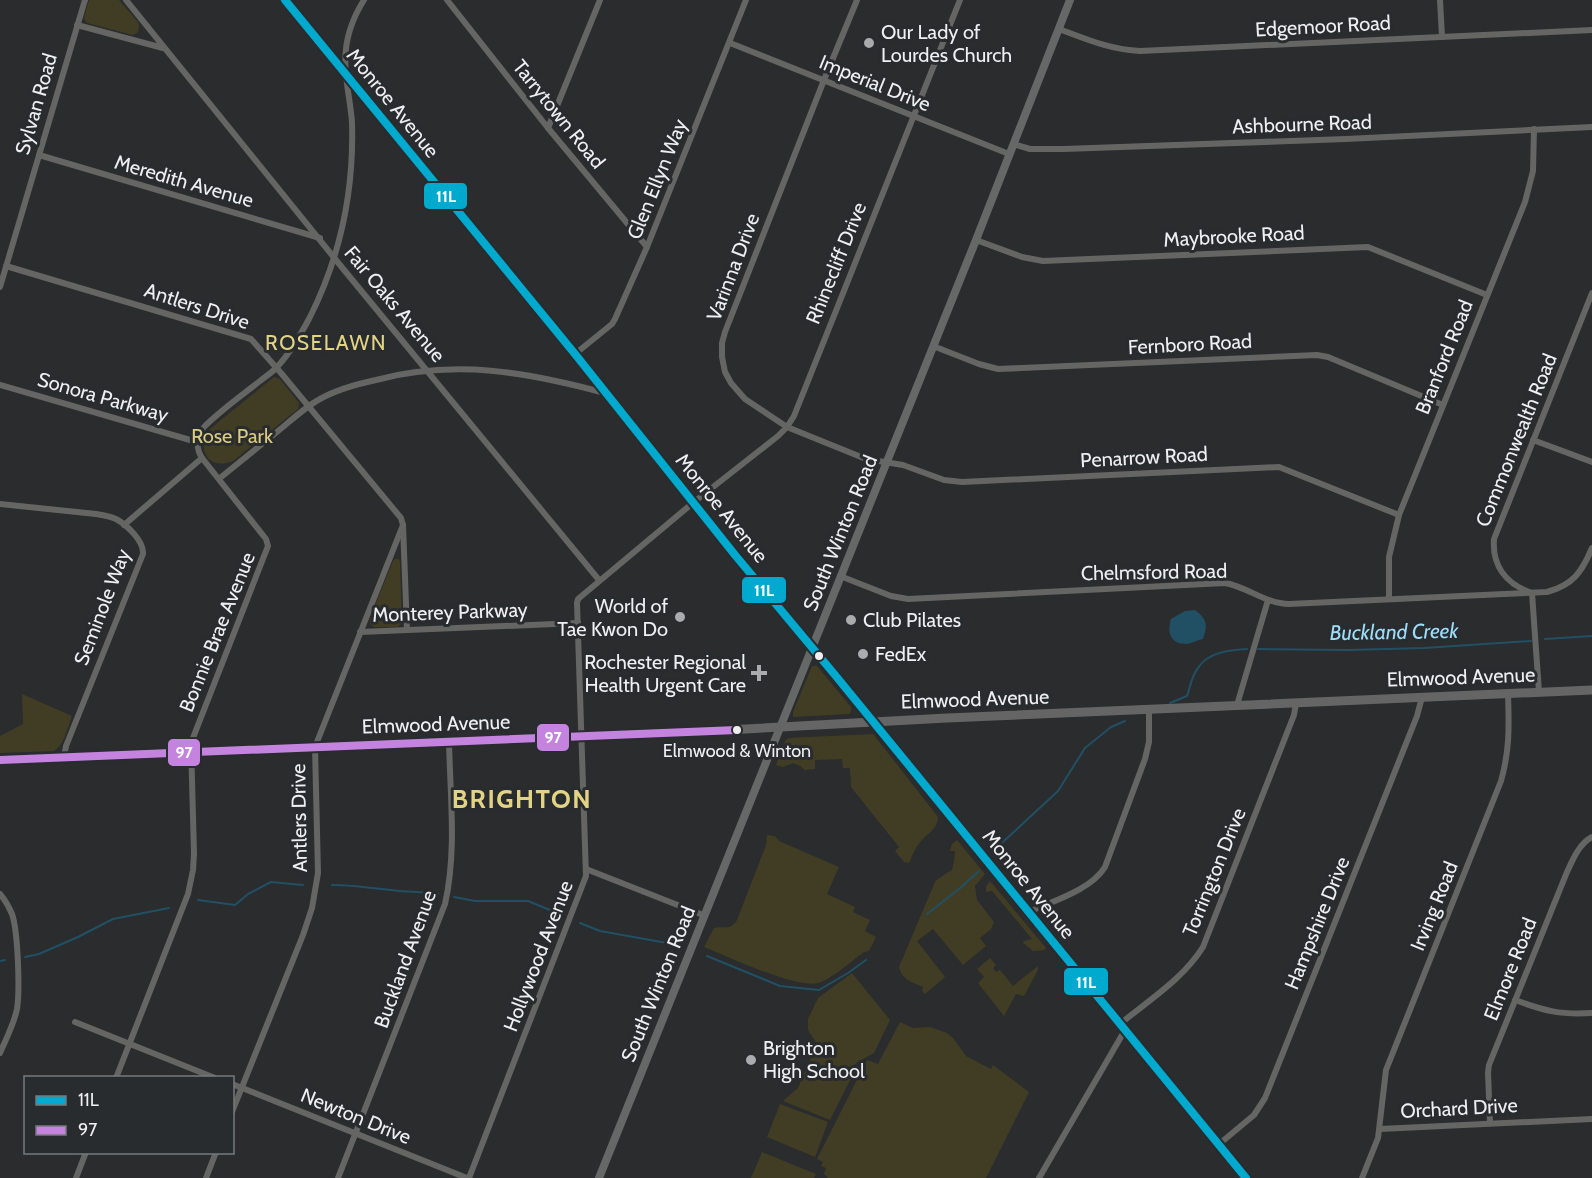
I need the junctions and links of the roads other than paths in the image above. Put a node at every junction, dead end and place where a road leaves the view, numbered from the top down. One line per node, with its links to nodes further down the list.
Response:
1 (85, 0): 12 (street, Sylvan Road)
2 (126, 0): 17 (street, Fair Oaks Avenue)
3 (285, 0): 18 (main road, Monroe Avenue)
4 (364, 0): 18 (street)
5 (447, 0): 22 (street, Tarrytown Road)
6 (600, 0): 22 (street)
7 (746, 0): 16 (street, Glen Ellyn Way)
8 (857, 0): 19 (street, Varinna Drive)
9 (960, 0): 20 (street, Rhinecliff Drive)
10 (1070, 0): 13 (main road, South Winton Road)
11 (1440, 0): 15 (street)
12 (77, 25): 17 (street); 26 (street, Sylvan Road)
13 (1059, 28): 15 (street, Edgemoor Road); 24 (main road, South Winton Road)
14 (1592, 30): 15 (street, Edgemoor Road)
15 (1442, 37)
16 (729, 43): 19 (street, Imperial Drive); 29 (street, Glen Ellyn Way)
17 (165, 49): 27 (street, Fair Oaks Avenue)
18 (345, 72): 30 (street); 36 (main road, Monroe Avenue)
19 (824, 80): 20 (street, Imperial Drive); 43 (street, Varinna Drive)
20 (913, 116): 25 (street, Imperial Drive); 43 (street, Rhinecliff Drive)
21 (1592, 127): 23 (street, Ashbourne Road)
22 (548, 128): 29 (street, Tarrytown Road)
23 (1534, 129): 24 (street, Ashbourne Road); 34 (street, Branford Road)
24 (1014, 144): 25 (main road, South Winton Road)
25 (1009, 154): 28 (main road, South Winton Road)
26 (39, 155): 27 (street, Meredith Avenue); 31 (street, Sylvan Road)
27 (320, 238): 30 (street, Fair Oaks Avenue)
28 (976, 240): 34 (street, Maybrooke Road); 35 (main road, South Winton Road)
29 (647, 247): 36 (street, Glen Ellyn Way)
30 (334, 257): 37 (street); 38 (street, Fair Oaks Avenue)
31 (6, 266): 32 (street, Sylvan Road); 37 (street, Antlers Drive)
32 (0, 287)
33 (1592, 293): 44 (street, Commonwealth Road)
34 (1487, 295): 41 (street, Branford Road)
35 (933, 346): 41 (street, Fernboro Road); 48 (main road, South Winton Road)
36 (575, 354): 40 (main road, Monroe Avenue)
37 (277, 368): 42 (street, Antlers Drive); 45 (street)
38 (428, 370): 40 (street); 42 (street); 57 (street, Fair Oaks Avenue)
39 (0, 385): 45 (street, Sonora Parkway)
40 (605, 393): 50 (main road, Monroe Avenue)
41 (1443, 405): 52 (street, Branford Road)
42 (309, 407): 49 (street); 54 (street, Antlers Drive)
43 (787, 428): 48 (street, Varinna Drive); 50 (street, Rhinecliff Drive)
44 (1533, 440): 47 (street); 58 (street, Commonwealth Road)
45 (197, 442): 46 (street)
46 (202, 458): 49 (street, Bonnie Brae Avenue); 53 (street)
47 (1592, 462)
48 (886, 463): 52 (street, Penarrow Road); 56 (main road, South Winton Road)
49 (220, 478): 77 (street, Bonnie Brae Avenue)
50 (693, 502): 57 (street, Hollywood Avenue); 64 (main road, Monroe Avenue)
51 (0, 504): 53 (street, Seminole Way)
52 (1399, 515): 59 (street, Branford Road)
53 (124, 525): 78 (street, Seminole Way)
54 (403, 525): 62 (street); 63 (street, Antlers Drive)
55 (1592, 548): 58 (street, Chelmsford Road)
56 (840, 576): 60 (street, Chelmsford Road); 64 (main road, South Winton Road)
57 (599, 580): 61 (street, Hollywood Avenue)
58 (1532, 593): 59 (street, Chelmsford Road); 66 (street)
59 (1389, 599): 60 (street, Chelmsford Road)
60 (1268, 600): 70 (street)
61 (578, 623): 62 (street, Monterey Parkway); 74 (street, Hollywood Avenue)
62 (407, 630): 63 (street, Monterey Parkway)
63 (360, 632): 76 (street, Antlers Drive)
64 (812, 646): 72 (main road, Monroe Avenue); 73 (main road, South Winton Road)
65 (1592, 690): 66 (main road, Elmwood Avenue)
66 (1539, 692): 67 (main road, Elmwood Avenue)
67 (1508, 693): 68 (main road, Elmwood Avenue); 98 (street, Irving Road)
68 (1422, 697): 69 (main road, Elmwood Avenue); 100 (street, Hampshire Drive)
69 (1296, 703): 70 (main road, Elmwood Avenue); 88 (street, Torrington Drive)
70 (1237, 705): 71 (main road, Elmwood Avenue)
71 (1149, 709): 72 (main road, Elmwood Avenue); 83 (street)
72 (873, 721): 73 (main road, Elmwood Avenue); 83 (main road, Monroe Avenue)
73 (779, 728): 74 (main road, Elmwood Avenue); 84 (main road, South Winton Road)
74 (582, 735): 75 (main road, Elmwood Avenue); 81 (street, Hollywood Avenue)
75 (449, 741): 76 (main road, Elmwood Avenue); 99 (street, Buckland Avenue)
76 (315, 747): 77 (main road, Elmwood Avenue); 94 (street, Antlers Drive)
77 (190, 752): 78 (main road, Elmwood Avenue); 89 (street, Bonnie Brae Avenue)
78 (64, 757): 79 (main road, Elmwood Avenue)
79 (0, 760)
80 (1592, 837): 85 (street, Elmore Road)
81 (586, 869): 84 (street); 106 (street, Hollywood Avenue)
82 (0, 894): 90 (street)
83 (1029, 912): 88 (main road, Monroe Avenue)
84 (703, 915): 107 (main road, South Winton Road)
85 (1515, 1000): 86 (street); 97 (street, Elmore Road)
86 (1592, 1013)
87 (75, 1022): 89 (street)
88 (1123, 1027): 100 (main road, Monroe Avenue); 108 (street)
89 (130, 1043): 91 (street, Bonnie Brae Avenue); 92 (street)
90 (0, 1053)
91 (116, 1076)
92 (212, 1076)
93 (234, 1085): 94 (street, Newton Drive)
94 (242, 1088): 95 (street, Antlers Drive); 99 (street, Newton Drive)
95 (234, 1107)
96 (1592, 1119): 97 (street, Orchard Drive)
97 (1490, 1123): 98 (street, Orchard Drive)
98 (1380, 1129): 110 (street, Orchard Drive)
99 (356, 1134): 105 (street, Buckland Avenue); 106 (street, Newton Drive)
100 (1218, 1145): 109 (main road, Monroe Avenue)
101 (85, 1154): 103 (street)
102 (215, 1154): 104 (street)
103 (76, 1178)
104 (206, 1178)
105 (338, 1178)
106 (468, 1178)
107 (599, 1178)
108 (1039, 1178)
109 (1246, 1178)
110 (1362, 1178)

